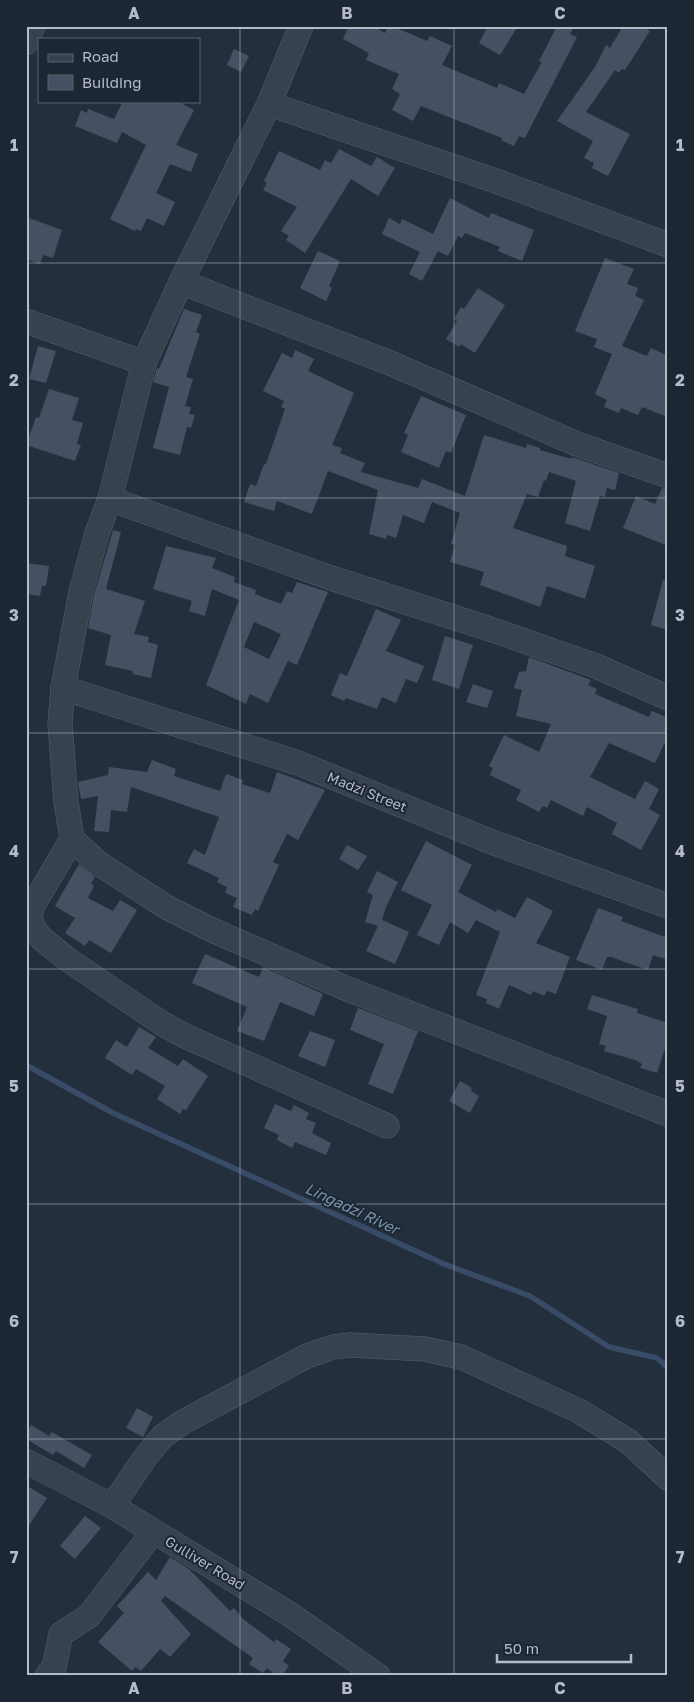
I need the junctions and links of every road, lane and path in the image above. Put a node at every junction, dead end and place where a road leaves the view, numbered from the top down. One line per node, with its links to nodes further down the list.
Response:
1 (34, 26): 3 (street)
2 (301, 26): 4 (street)
3 (26, 43)
4 (269, 104): 5 (street); 6 (street)
5 (668, 245)
6 (181, 282): 8 (street); 9 (street)
7 (26, 321): 8 (street)
8 (144, 363): 10 (street)
9 (668, 476)
10 (110, 498): 11 (street); 12 (street)
11 (63, 688): 13 (street); 14 (street, Madzi Street)
12 (668, 698)
13 (72, 839): 15 (street); 16 (street)
14 (668, 906)
15 (668, 1114)
16 (387, 1126)
17 (26, 1461): 19 (street, Gulliver Road)
18 (668, 1478): 19 (street)
19 (112, 1506): 20 (street, Gulliver Road)
20 (153, 1532): 21 (street); 22 (street, Gulliver Road)
21 (47, 1676)
22 (378, 1676)

